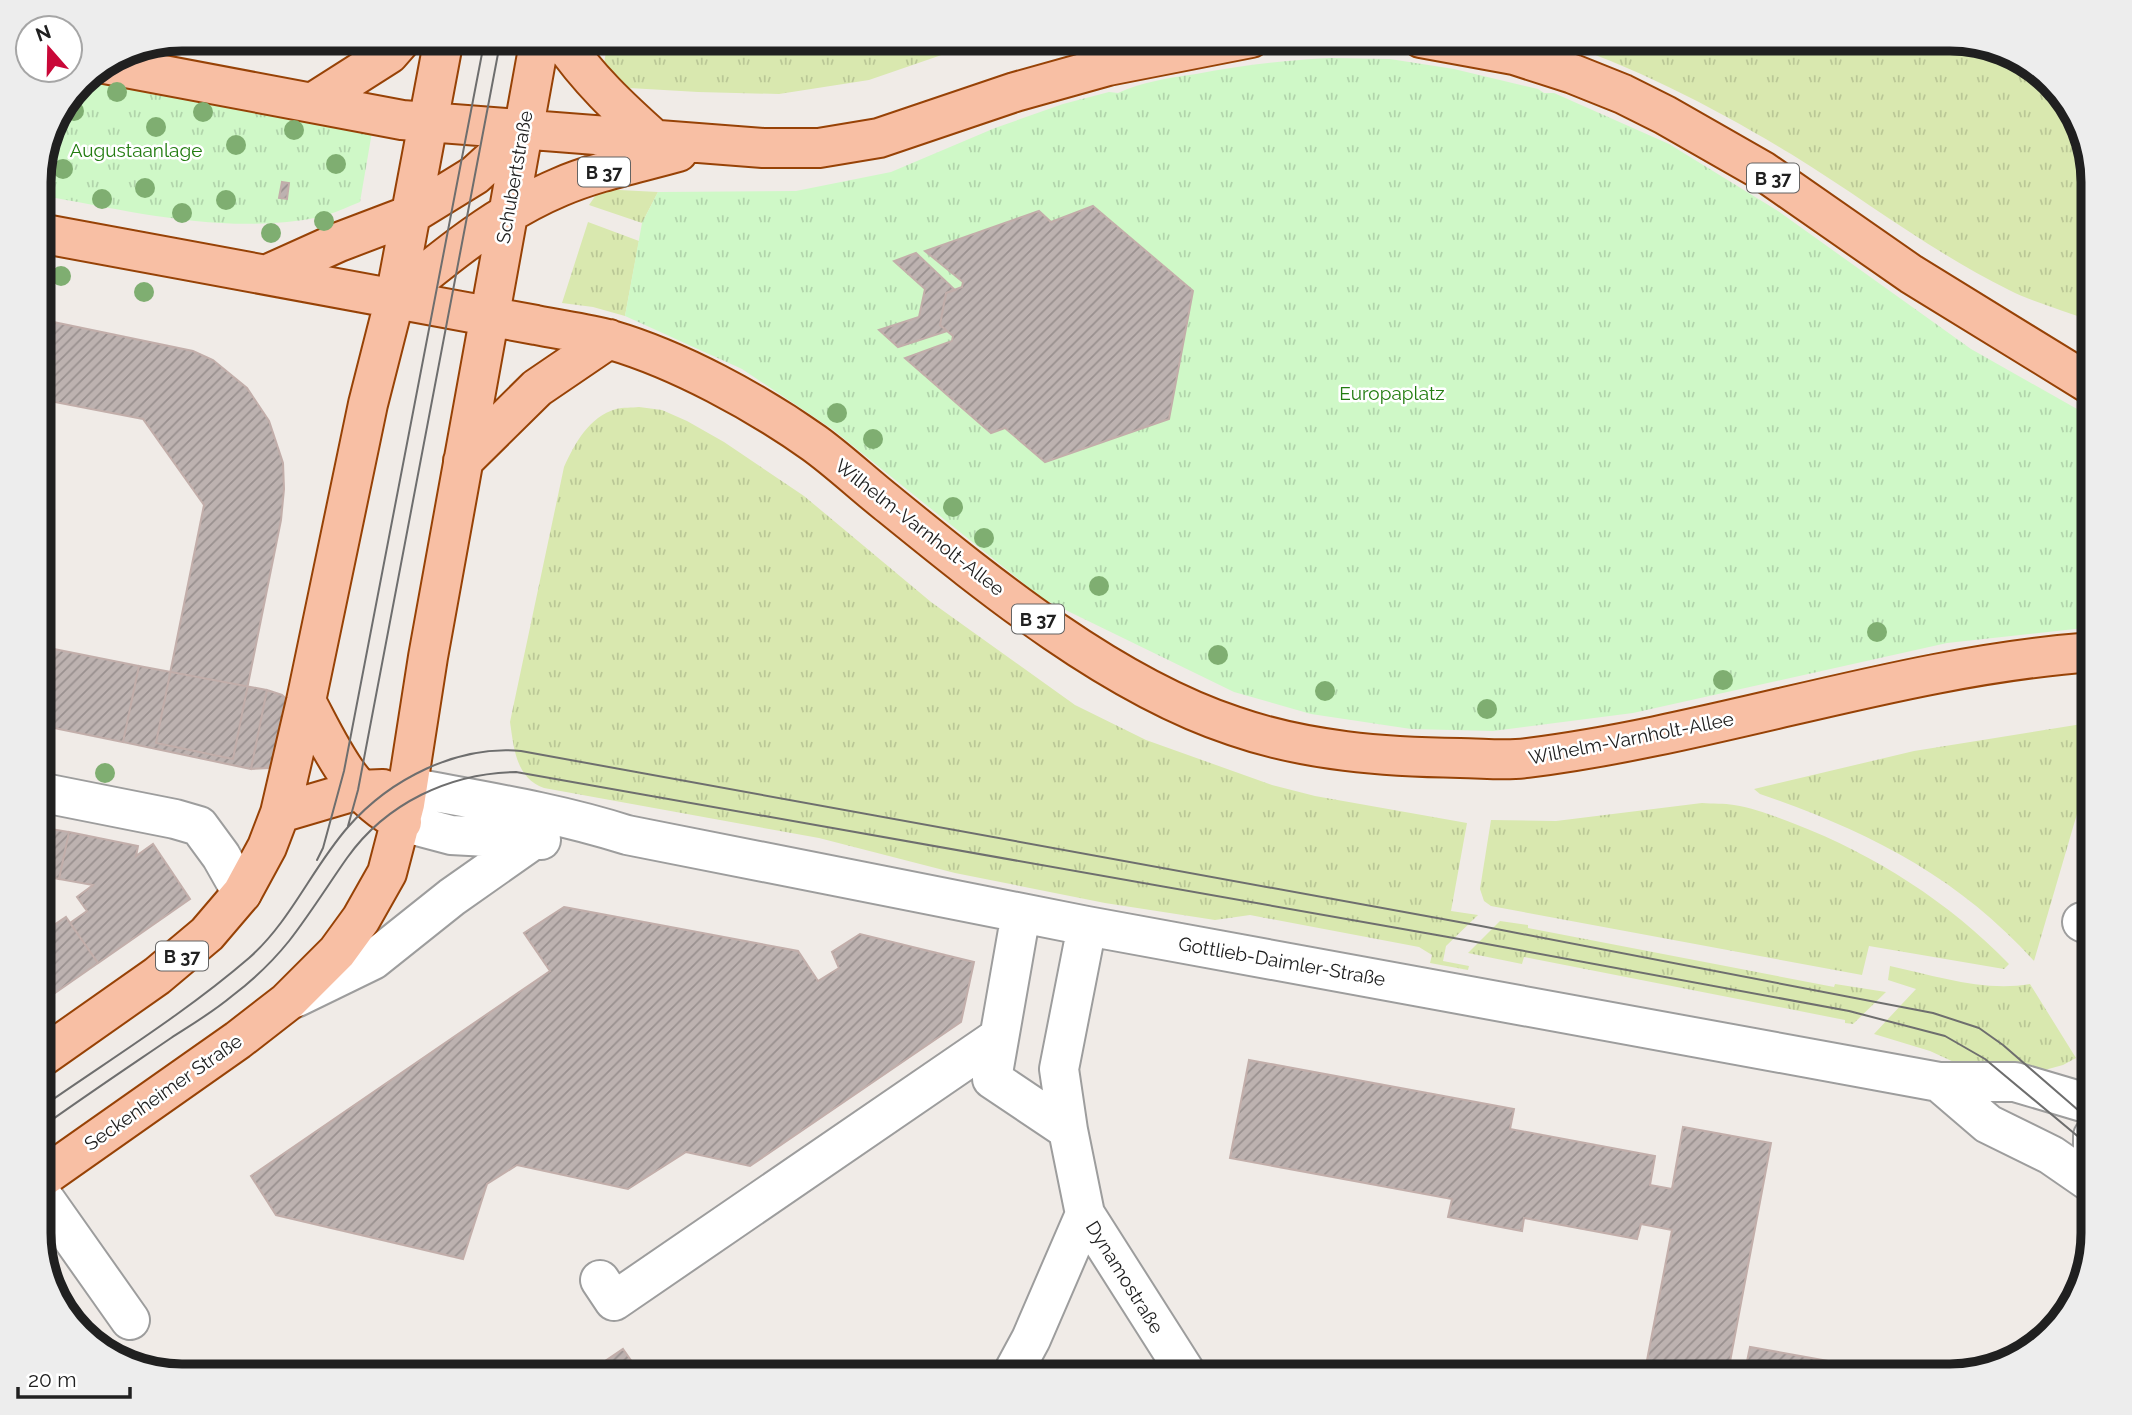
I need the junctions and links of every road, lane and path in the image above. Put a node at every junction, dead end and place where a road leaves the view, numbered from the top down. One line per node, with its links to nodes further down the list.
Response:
1 (392, 51): 8 (main road)
2 (442, 51): 9 (main road)
3 (538, 51): 10 (main road, Schubertstraße)
4 (570, 51): 11 (main road)
5 (1185, 51): 12 (main road, B 37)
6 (1493, 51): 20 (main road, B 37)
7 (119, 67): 8 (main road)
8 (312, 103): 9 (main road)
9 (428, 123): 10 (main road, B 37); 14 (main road, B 37)
10 (523, 131): 11 (main road, B 37); 13 (main road, Schubertstraße); 14 (main road)
11 (656, 141): 12 (main road, B 37)
12 (706, 144): 13 (main road, B 37)
13 (507, 214): 17 (main road, B 37); 18 (main road, Schubertstraße)
14 (410, 215): 16 (main road); 17 (main road, B 37)
15 (51, 235): 16 (main road)
16 (268, 274): 17 (main road)
17 (395, 298): 18 (main road); 23 (main road, B 37)
18 (489, 316): 19 (main road); 21 (main road, Schubertstraße)
19 (609, 339): 21 (main road); 22 (main road, Wilhelm-Varnholt-Allee / B 37)
20 (2081, 378)
21 (463, 461): 26 (main road, Schubertstraße)
22 (2081, 653)
23 (306, 702): 24 (main road); 27 (main road, B 37)
24 (358, 790): 26 (main road); 27 (main road)
25 (51, 794): 30 (street)
26 (405, 805): 28 (street, Gottlieb-Daimler-Straße); 29 (street, Gottlieb-Daimler-Straße); 33 (main road, Seckenheimer Straße)
27 (280, 813): 30 (main road, B 37)
28 (627, 835): 29 (street, Gottlieb-Daimler-Straße); 31 (street, Gottlieb-Daimler-Straße)
29 (533, 840): 33 (street)
30 (242, 892): 35 (main road, B 37)
31 (1021, 913): 32 (street, Gottlieb-Daimler-Straße); 34 (street)
32 (1087, 926): 36 (street, Dynamostraße); 37 (street, Gottlieb-Daimler-Straße)
33 (287, 1002): 41 (main road, Seckenheimer Straße)
34 (999, 1037): 38 (street); 45 (street)
35 (51, 1051)
36 (1059, 1069): 38 (street); 40 (street, Dynamostraße)
37 (1938, 1082): 39 (street, Gottlieb-Daimler-Straße); 42 (street, Gottlieb-Daimler-Straße)
38 (1016, 1095): 40 (street)
39 (2081, 1102)
40 (1068, 1130): 44 (street, Dynamostraße)
41 (51, 1172)
42 (2081, 1175)
43 (51, 1208): 46 (street)
44 (1085, 1214): 47 (street); 48 (street, Dynamostraße)
45 (600, 1280)
46 (130, 1320)
47 (1018, 1364)
48 (1180, 1364)

